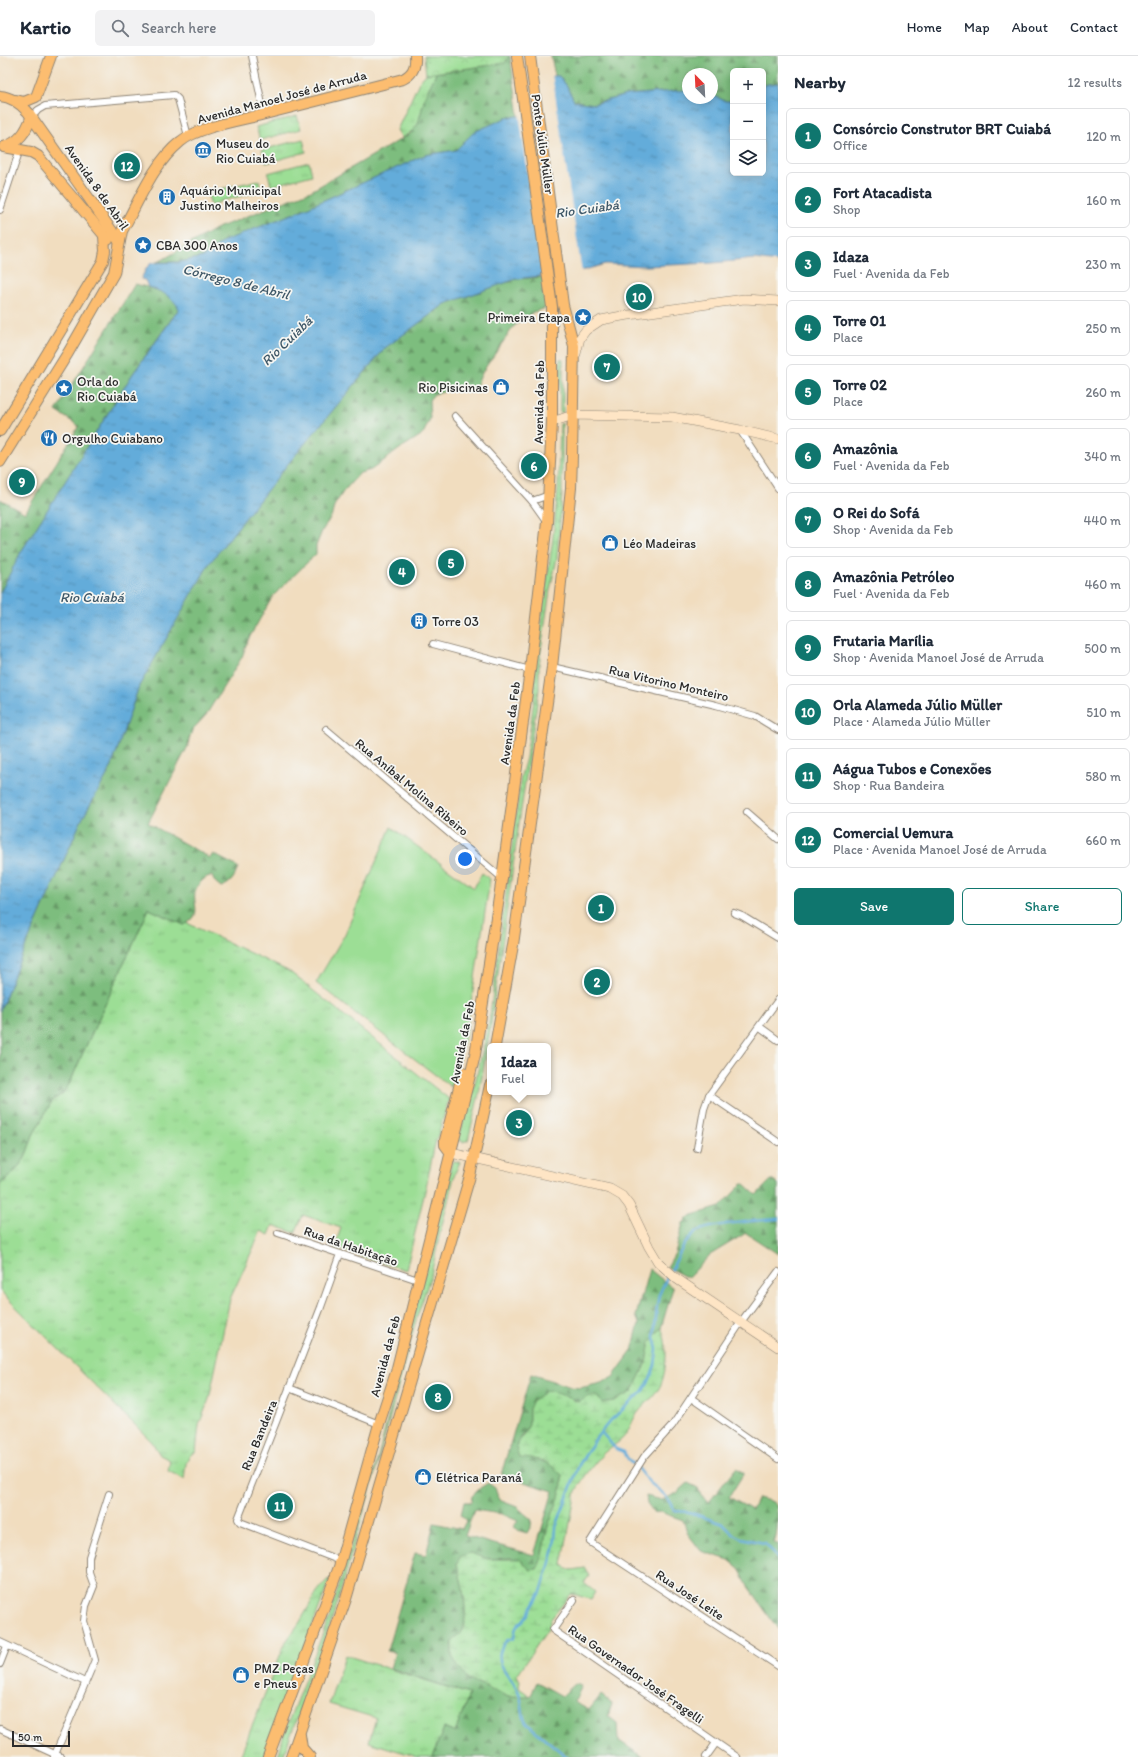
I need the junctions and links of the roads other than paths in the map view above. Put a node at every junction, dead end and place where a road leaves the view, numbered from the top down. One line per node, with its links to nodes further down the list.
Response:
1 (51, 56): 7 (main road)
2 (252, 56): 8 (street)
3 (517, 56): 19 (main road, Ponte Júlio Müller)
4 (530, 56): 20 (main road, Ponte Júlio Müller)
5 (416, 59): 8 (main road, Avenida Manoel José de Arruda)
6 (0, 96): 7 (main road)
7 (15, 100): 9 (main road, Avenida 8 de Abril)
8 (264, 114): 10 (main road, Avenida Manoel José de Arruda)
9 (31, 118): 10 (street); 11 (main road, Avenida 8 de Abril); 15 (main road, Avenida 8 de Abril)
10 (188, 136): 15 (main road, Avenida Manoel José de Arruda)
11 (2, 147): 12 (main road, Avenida 8 de Abril)
12 (20, 150): 13 (street); 14 (main road, Avenida 8 de Abril)
13 (0, 210)
14 (104, 236): 15 (main road, Avenida 8 de Abril); 17 (main road)
15 (119, 241): 16 (main road, Avenida Manoel José de Arruda)
16 (116, 266): 17 (main road); 27 (main road, Avenida Manoel José de Arruda)
17 (99, 267): 24 (main road)
18 (778, 301): 20 (main road)
19 (552, 307): 23 (main road, Avenida da Feb)
20 (575, 358): 21 (main road)
21 (573, 415): 23 (main road); 25 (main road); 33 (main road)
22 (455, 416): 30 (street)
23 (552, 422): 29 (main road, Avenida da Feb)
24 (1, 428)
25 (740, 430): 26 (main road); 28 (street)
26 (778, 439)
27 (0, 462)
28 (778, 488)
29 (549, 495): 30 (street); 31 (main road, Avenida da Feb)
30 (532, 501): 31 (street)
31 (547, 522): 34 (main road, Avenida da Feb)
32 (433, 644): 34 (street)
33 (552, 667): 36 (street, Rua Vitorino Monteiro); 45 (main road)
34 (530, 670): 39 (main road, Avenida da Feb)
35 (326, 729): 39 (street, Rua Aníbal Molina Ribeiro)
36 (778, 730)
37 (747, 812): 38 (street)
38 (778, 839)
39 (502, 878): 50 (main road, Avenida da Feb)
40 (734, 913): 41 (street)
41 (778, 938)
42 (778, 1000): 43 (street)
43 (760, 1027): 44 (street); 47 (street)
44 (778, 1040)
45 (496, 1043)
46 (488, 1095): 51 (main road)
47 (709, 1095): 48 (street); 49 (street)
48 (778, 1142)
49 (697, 1148)
50 (451, 1153): 51 (main road); 55 (main road, Avenida da Feb)
51 (474, 1159): 56 (main road); 71 (main road)
52 (278, 1233): 53 (street, Rua da Habitação)
53 (340, 1254): 55 (street, Rua da Habitação); 58 (street, Rua Bandeira)
54 (778, 1272): 56 (street)
55 (418, 1280): 60 (main road, Avenida da Feb)
56 (741, 1322): 57 (main road); 59 (street)
57 (778, 1347)
58 (289, 1388): 60 (street); 63 (street, Rua Bandeira)
59 (691, 1398): 61 (street); 68 (street, Rua José Leite)
60 (379, 1424): 63 (main road, Avenida da Feb)
61 (778, 1459)
62 (109, 1494): 69 (street)
63 (341, 1561): 74 (main road, Avenida da Feb)
64 (574, 1600): 72 (street, Rua Governador José Fragelli)
65 (0, 1642): 66 (street)
66 (7, 1646): 67 (street); 69 (street)
67 (0, 1664)
68 (778, 1666)
69 (85, 1682): 73 (street)
70 (0, 1729): 73 (street)
71 (300, 1734): 75 (main road); 76 (main road)
72 (716, 1743): 77 (street); 78 (street, Rua Governador José Fragelli)
73 (57, 1756)
74 (268, 1757)
75 (291, 1757)
76 (310, 1757)
77 (706, 1757)
78 (737, 1757)

